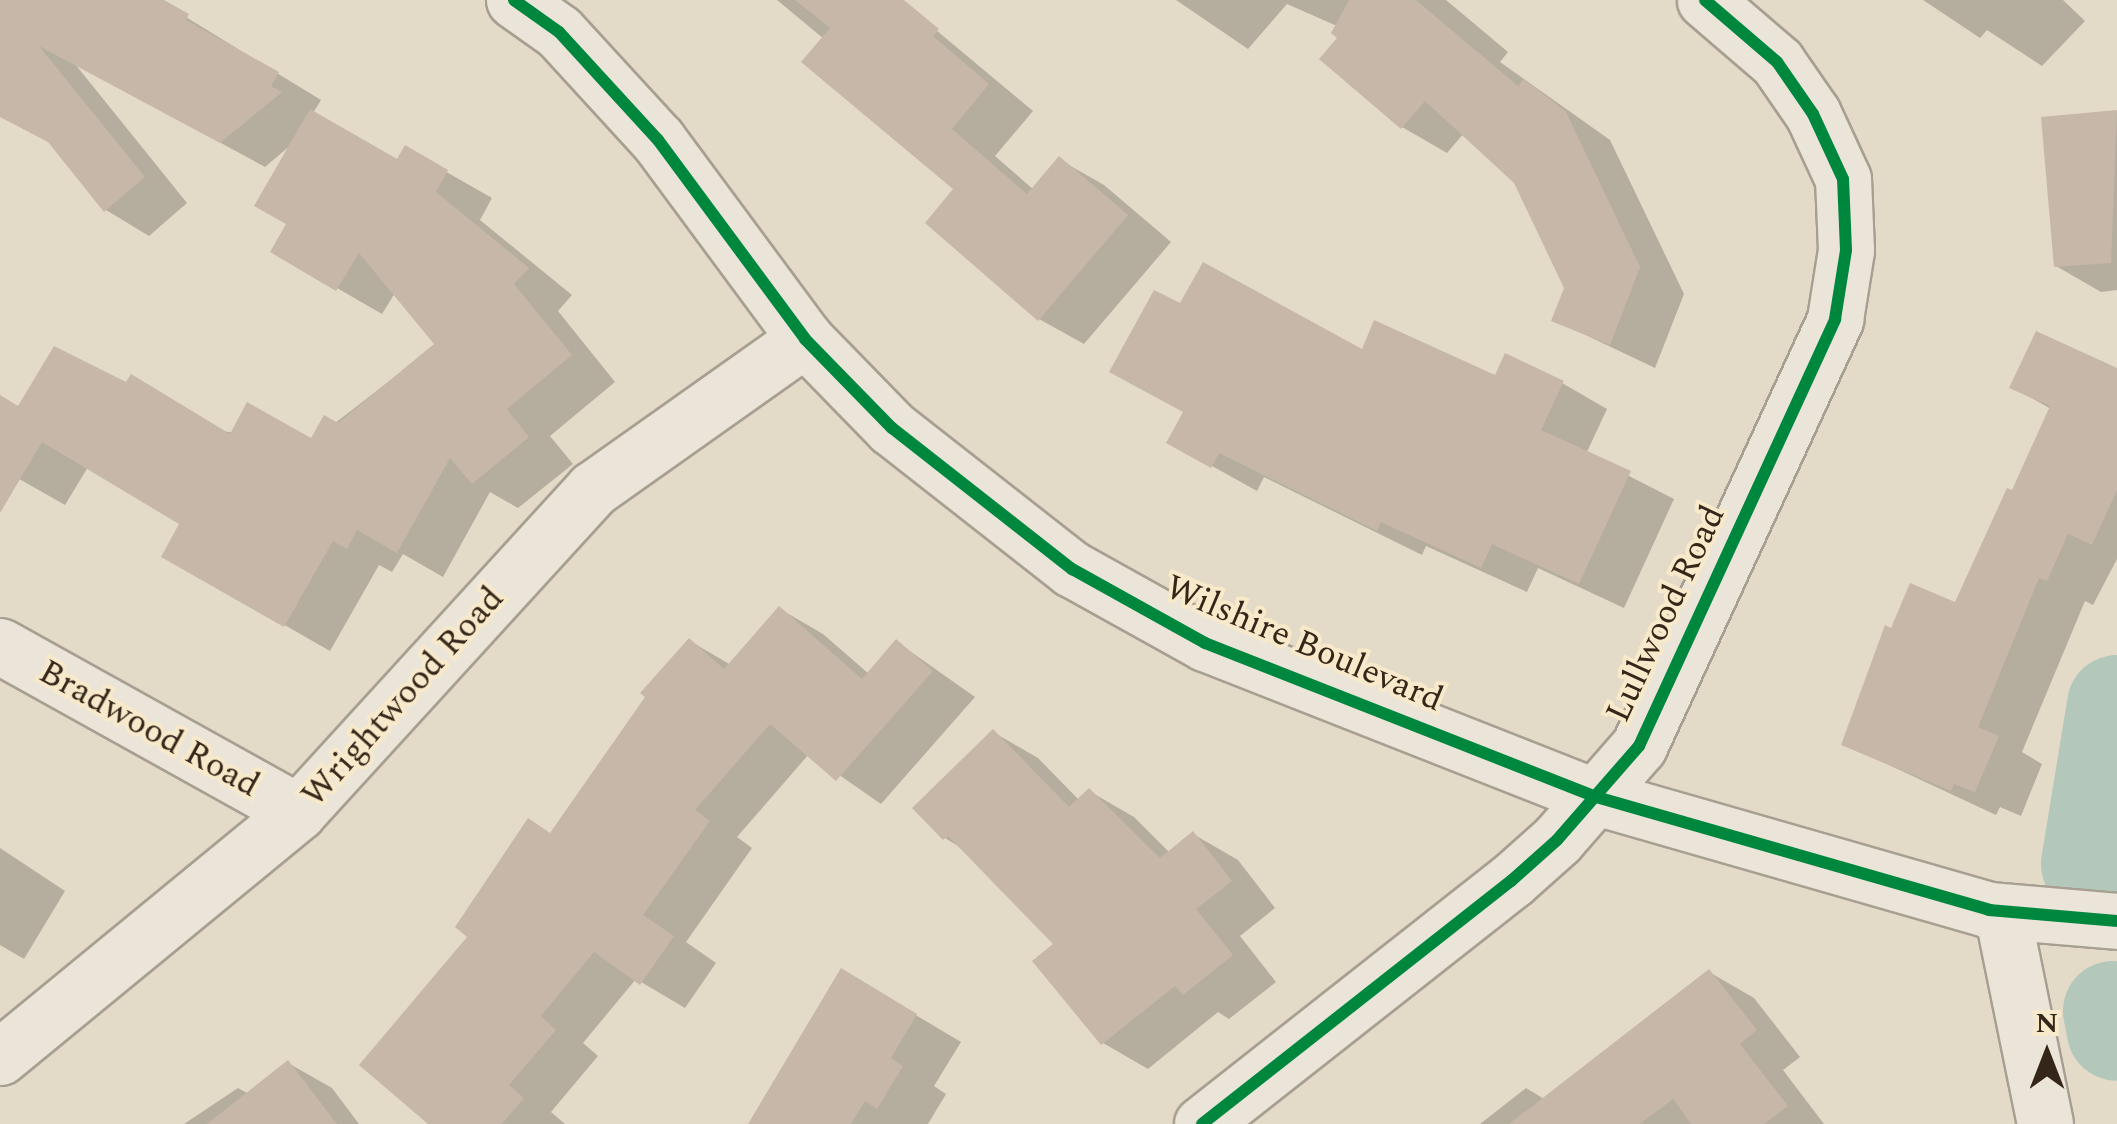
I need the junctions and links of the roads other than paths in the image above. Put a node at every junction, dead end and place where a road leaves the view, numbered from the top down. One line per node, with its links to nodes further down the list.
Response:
1 (514, 0): 3 (street, Wilshire Boulevard)
2 (1705, 0): 5 (street, Lullwood Road)
3 (805, 339): 5 (street, Wilshire Boulevard); 6 (street, Wrightwood Road)
4 (0, 646): 6 (street, Bradwood Road)
5 (1596, 796): 7 (street, Wilshire Boulevard); 10 (street, Lullwood Road)
6 (298, 812): 9 (street, Wrightwood Road)
7 (2002, 912): 8 (street, Wilshire Boulevard); 11 (street)
8 (2117, 921)
9 (0, 1057)
10 (1202, 1124)
11 (2046, 1124)

